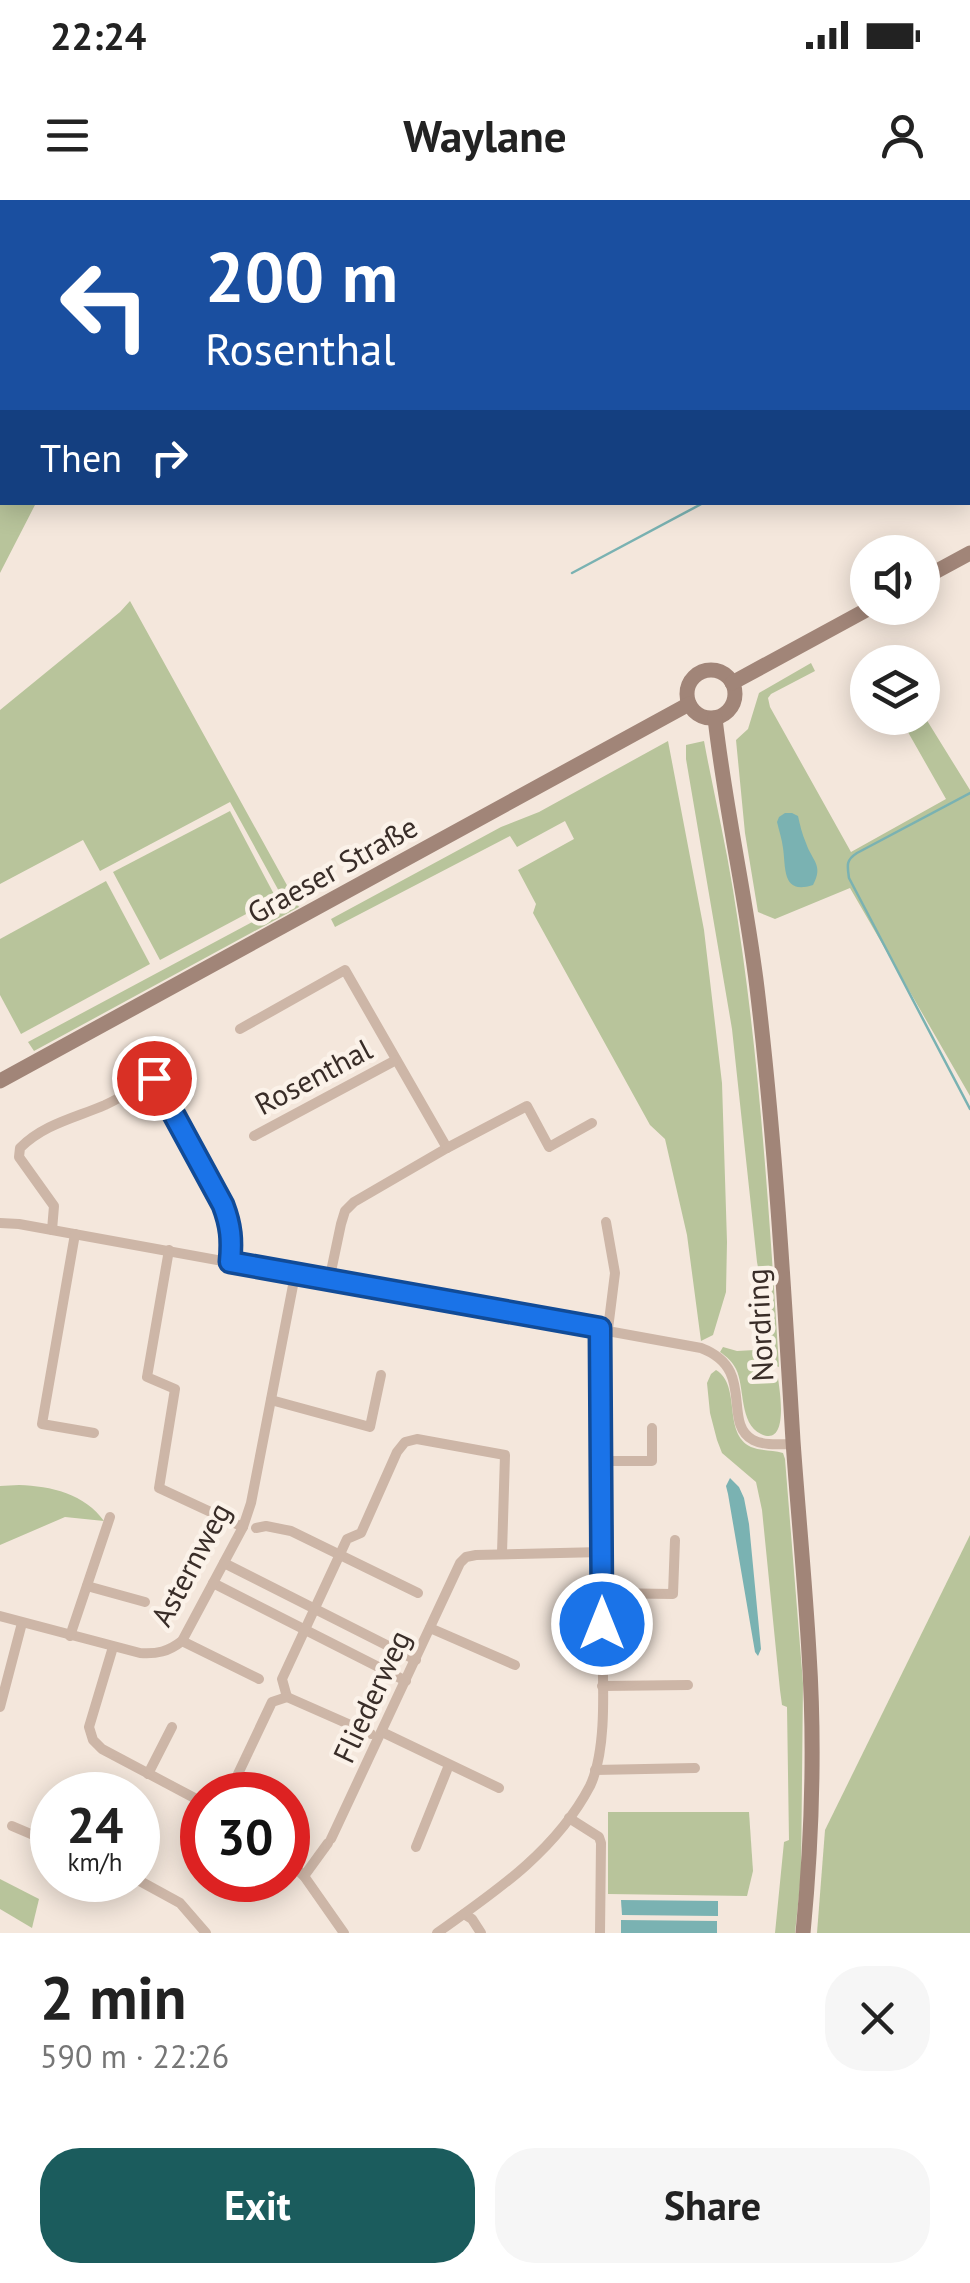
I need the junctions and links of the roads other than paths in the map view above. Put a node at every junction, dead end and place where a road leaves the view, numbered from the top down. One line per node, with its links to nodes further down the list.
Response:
1 (970, 553): 2 (main road)
2 (940, 569)
3 (850, 619): 4 (main road)
4 (732, 684): 5 (main road, Graeser Straße); 6 (main road)
5 (690, 704): 6 (main road); 11 (main road, Graeser Straße)
6 (715, 718): 28 (main road, Nordring)
7 (240, 1029): 8 (street, Rosenthal)
8 (396, 1060): 13 (street, Rosenthal); 14 (street, Rosenthal)
9 (179, 1065): 10 (street)
10 (154, 1078): 17 (street); 20 (street)
11 (0, 1080)
12 (592, 1123): 14 (street)
13 (254, 1136)
14 (447, 1148): 22 (street)
15 (606, 1222): 23 (street)
16 (0, 1223): 17 (street)
17 (52, 1230): 18 (street)
18 (74, 1234): 19 (street); 27 (street)
19 (168, 1250): 20 (street); 31 (street)
20 (230, 1262): 21 (street)
21 (295, 1274): 22 (street); 25 (street, Asternweg)
22 (329, 1280): 23 (street)
23 (604, 1329): 28 (street); 29 (street)
24 (381, 1374): 25 (street)
25 (271, 1400): 31 (street, Asternweg)
26 (652, 1428): 29 (street)
27 (94, 1433)
28 (794, 1444): 81 (main road, Nordring)
29 (601, 1461): 34 (street)
30 (110, 1518): 39 (street)
31 (242, 1527): 37 (street, Asternweg)
32 (256, 1528): 36 (street)
33 (675, 1540): 41 (street)
34 (602, 1552): 35 (street, Fliederweg); 41 (street)
35 (502, 1553): 36 (street); 46 (street, Fliederweg)
36 (341, 1556): 40 (street); 43 (street)
37 (224, 1563): 38 (street, Asternweg); 43 (street)
38 (213, 1584): 47 (street); 49 (street, Asternweg)
39 (87, 1586): 42 (street, Asternweg); 48 (street)
40 (418, 1593)
41 (602, 1593): 55 (street)
42 (145, 1602)
43 (315, 1610): 47 (street); 51 (street)
44 (0, 1616): 45 (street, Asternweg)
45 (22, 1623): 48 (street, Asternweg); 58 (street)
46 (430, 1628): 51 (street, Fliederweg); 52 (street, Fliederweg)
47 (305, 1630): 54 (street); 57 (street)
48 (70, 1636): 50 (street, Asternweg)
49 (182, 1642): 50 (street, Asternweg); 53 (street)
50 (113, 1648): 64 (street)
51 (416, 1660): 54 (street, Fliederweg)
52 (515, 1666)
53 (259, 1679)
54 (406, 1682): 60 (street, Fliederweg)
55 (602, 1686): 56 (street); 63 (street)
56 (688, 1686)
57 (286, 1696): 60 (street, Fliederweg); 66 (street)
58 (0, 1707)
59 (172, 1728): 65 (street)
60 (376, 1733): 61 (street); 72 (street, Fliederweg)
61 (448, 1765): 67 (street); 71 (street)
62 (695, 1768): 63 (street)
63 (595, 1770): 68 (street)
64 (144, 1772)
65 (149, 1772)
66 (239, 1772)
67 (498, 1788)
68 (569, 1818): 75 (street); 80 (street)
69 (12, 1826): 70 (street)
70 (30, 1834)
71 (416, 1848)
72 (310, 1868)
73 (310, 1885): 77 (street)
74 (160, 1892): 76 (street)
75 (464, 1914): 78 (street); 79 (street)
76 (206, 1933)
77 (344, 1933)
78 (437, 1933)
79 (481, 1933)
80 (600, 1933)
81 (803, 1933)

